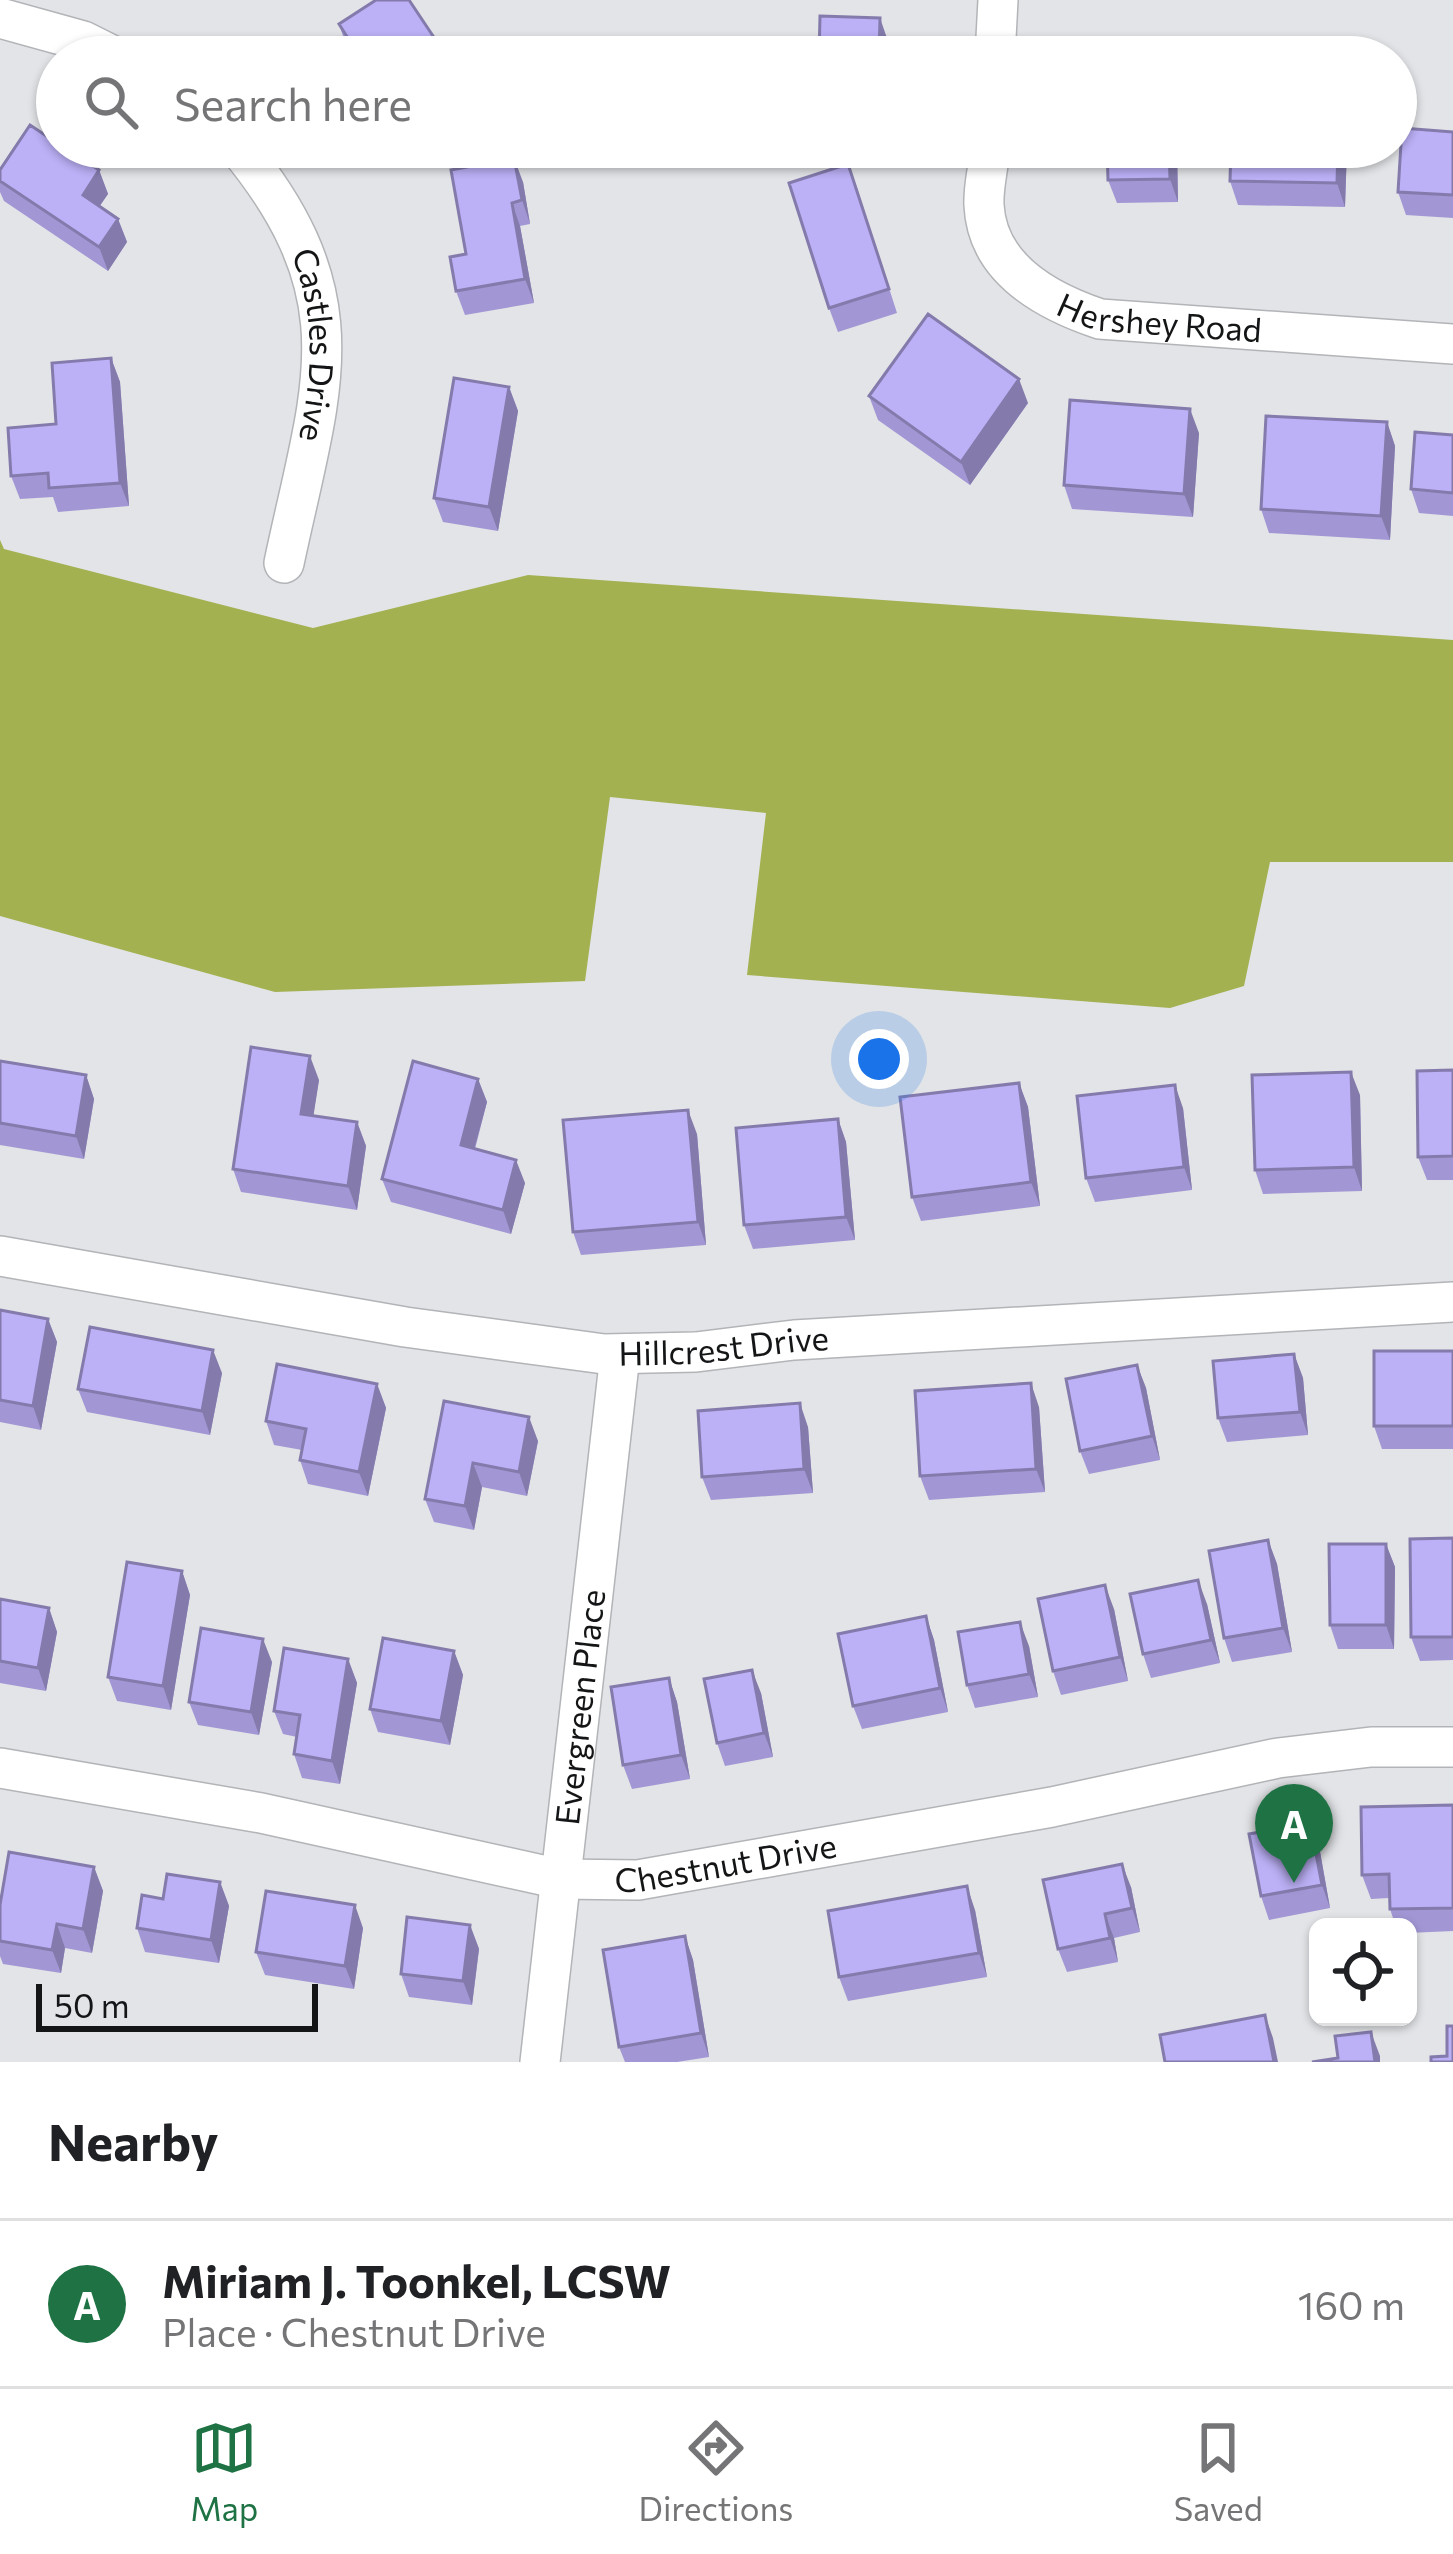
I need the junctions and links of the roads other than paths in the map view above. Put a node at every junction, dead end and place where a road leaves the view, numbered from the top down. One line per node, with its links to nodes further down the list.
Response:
1 (998, 0): 4 (street)
2 (0, 18): 3 (street)
3 (68, 36)
4 (996, 36)
5 (255, 168): 8 (street, Castles Drive)
6 (988, 168): 7 (street, Hershey Road)
7 (1453, 344)
8 (284, 563)
9 (0, 1256): 11 (street, Hillcrest Drive)
10 (1453, 1302): 11 (street, Hillcrest Drive)
11 (620, 1354): 14 (street, Evergreen Place)
12 (1453, 1747): 14 (street, Chestnut Drive)
13 (0, 1768): 14 (street, Chestnut Drive)
14 (560, 1879): 15 (street, Evergreen Place)
15 (540, 2062)

